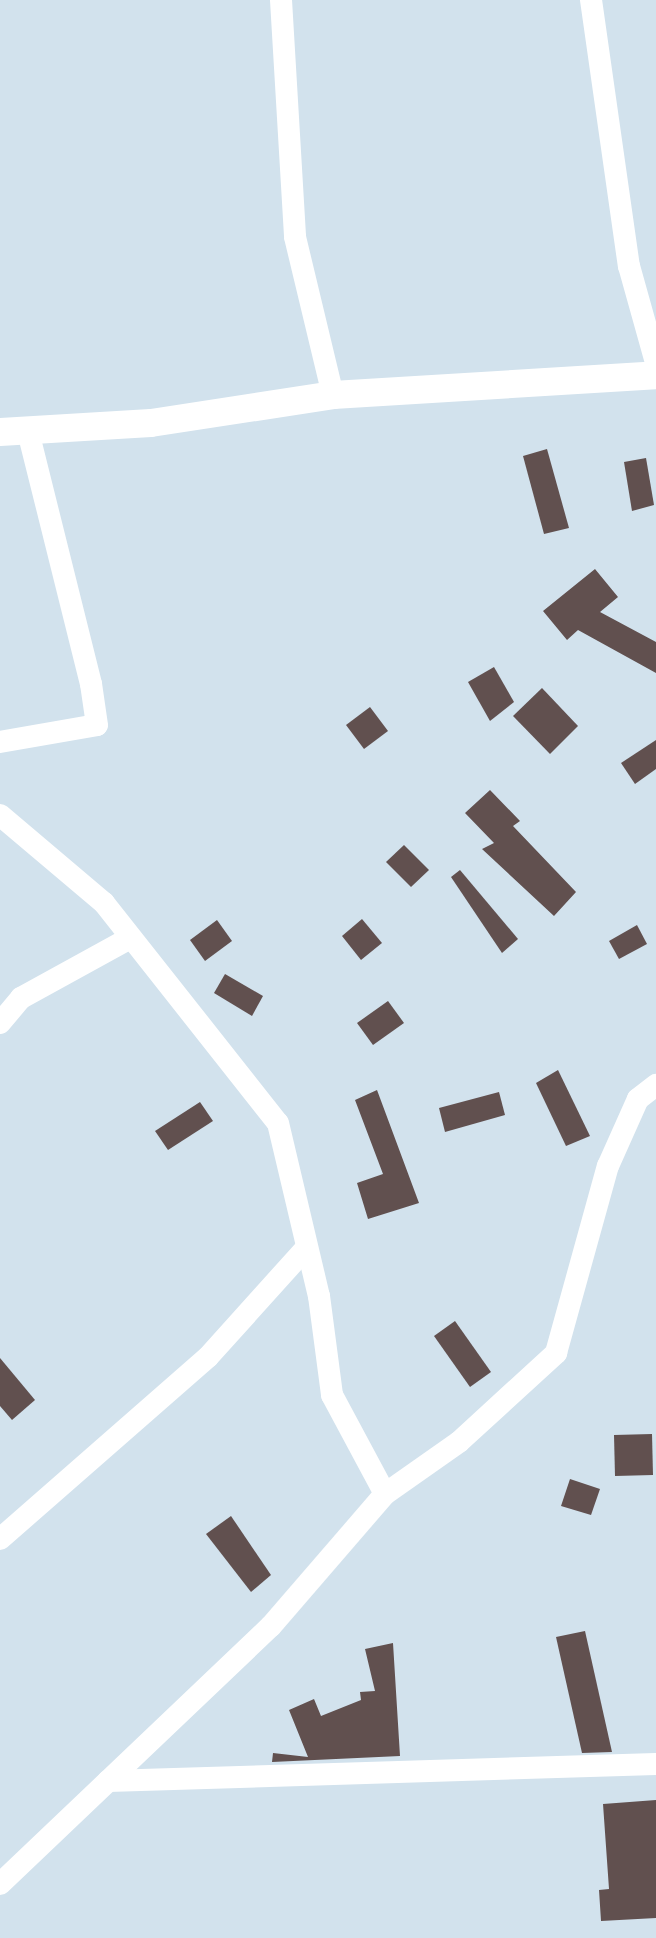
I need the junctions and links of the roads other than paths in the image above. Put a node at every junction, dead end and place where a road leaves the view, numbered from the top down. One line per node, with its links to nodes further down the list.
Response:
1 (280, 0): 5 (street)
2 (591, 0): 3 (street)
3 (656, 363)
4 (656, 375): 5 (street)
5 (333, 395): 6 (street)
6 (14, 432): 7 (street)
7 (0, 742)
8 (0, 815): 9 (street)
9 (130, 938): 10 (street); 12 (street)
10 (0, 1023)
11 (656, 1085): 13 (street)
12 (306, 1248): 13 (street); 14 (street)
13 (385, 1494): 16 (street)
14 (0, 1539)
15 (656, 1764): 16 (street)
16 (108, 1780): 17 (street)
17 (0, 1884)

